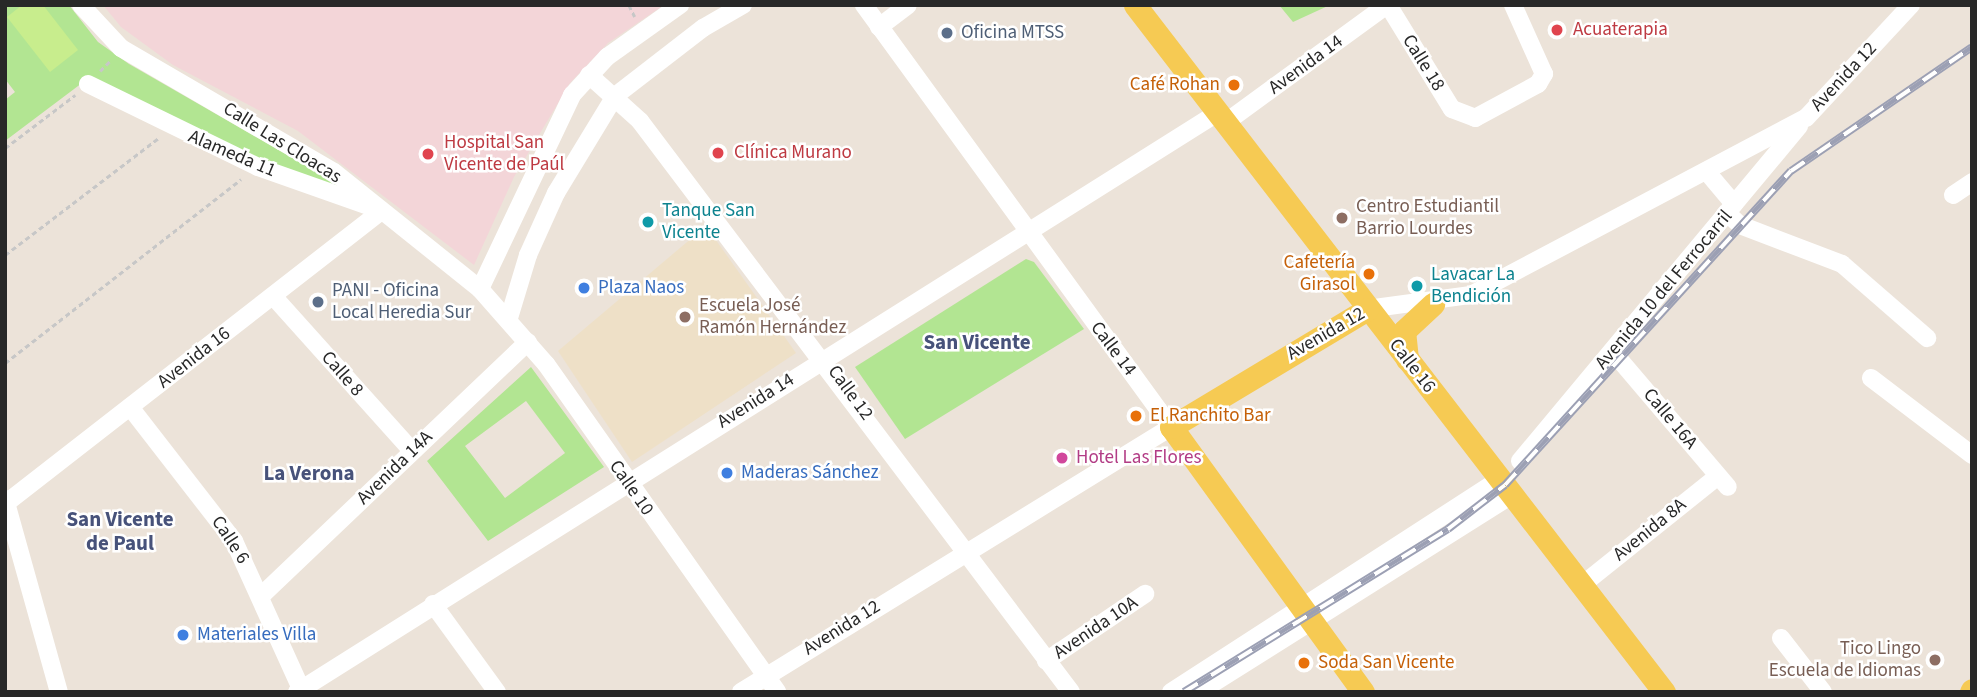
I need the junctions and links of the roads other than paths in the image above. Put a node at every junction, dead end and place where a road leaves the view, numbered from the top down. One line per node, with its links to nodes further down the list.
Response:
1 (680, 5): 11 (street)
2 (743, 5): 13 (street)
3 (864, 5): 10 (street, Calle 14)
4 (908, 5): 10 (street)
5 (1135, 5): 14 (main road, Calle 16)
6 (1387, 5): 7 (street, Calle 18); 14 (street, Avenida 14)
7 (1513, 5)
8 (1910, 5): 15 (street, Avenida 12)
9 (85, 9): 20 (street, Calle Las Cloacas)
10 (879, 27): 21 (street, Calle 14)
11 (589, 75): 13 (street, Calle 12); 22 (street)
12 (88, 84): 20 (street, Alameda 11)
13 (615, 96): 26 (street); 30 (street, Calle 12)
14 (1221, 118): 21 (street, Avenida 14); 25 (main road, Calle 16)
15 (1806, 118): 16 (street, Avenida 12); 19 (street, Avenida 10 del Ferrocarril)
16 (1707, 172): 19 (street); 24 (street, Avenida 12)
17 (1972, 182): 18 (street)
18 (1953, 195)
19 (1731, 209): 27 (street); 29 (street, Avenida 10 del Ferrocarril)
20 (382, 211): 22 (street, Calle Las Cloacas); 23 (street, Avenida 16)
21 (1026, 232): 30 (street, Avenida 14); 34 (street, Calle 14)
22 (480, 289): 26 (street, Calle 10)
23 (273, 296): 33 (street, Avenida 16); 35 (street, Calle 8)
24 (1433, 304): 25 (street, Avenida 12); 31 (main road)
25 (1367, 309): 31 (main road, Calle 16); 34 (main road, Avenida 12)
26 (509, 318): 28 (street, Calle 10)
27 (1927, 338)
28 (528, 342): 35 (street, Avenida 14A); 39 (street, Calle 10)
29 (1613, 352): 37 (street, Avenida 10 del Ferrocarril); 38 (street, Calle 16A)
30 (824, 358): 39 (street, Avenida 14); 42 (street, Calle 12)
31 (1407, 359): 40 (main road, Calle 16)
32 (1871, 378): 36 (street)
33 (130, 407): 41 (street, Avenida 16); 45 (street, Calle 6)
34 (1171, 426): 42 (street, Avenida 12); 47 (main road, Calle 14)
35 (412, 451): 45 (street, Avenida 14A)
36 (1972, 455)
37 (1520, 461)
38 (1723, 481): 43 (street, Avenida 8A)
39 (626, 483): 46 (street, Avenida 14); 50 (street, Calle 10)
40 (1507, 487): 43 (main road, Calle 16); 47 (street)
41 (6, 502): 52 (street)
42 (965, 551): 49 (street, Calle 12); 50 (street, Avenida 12)
43 (1582, 584): 60 (main road, Calle 16)
44 (1145, 594): 49 (street, Avenida 10A)
45 (262, 595): 51 (street, Calle 6)
46 (433, 604): 51 (street, Avenida 14); 53 (street)
47 (1308, 615): 57 (street); 58 (street); 59 (main road, Calle 14)
48 (1781, 638): 61 (street)
49 (1046, 661): 56 (street, Calle 12)
50 (765, 676): 54 (street, Avenida 12); 55 (street, Calle 10)
51 (299, 690)
52 (59, 692)
53 (497, 692)
54 (741, 692)
55 (777, 692)
56 (1071, 692)
57 (1171, 692)
58 (1199, 692)
59 (1363, 692)
60 (1664, 692)
61 (1823, 692)

